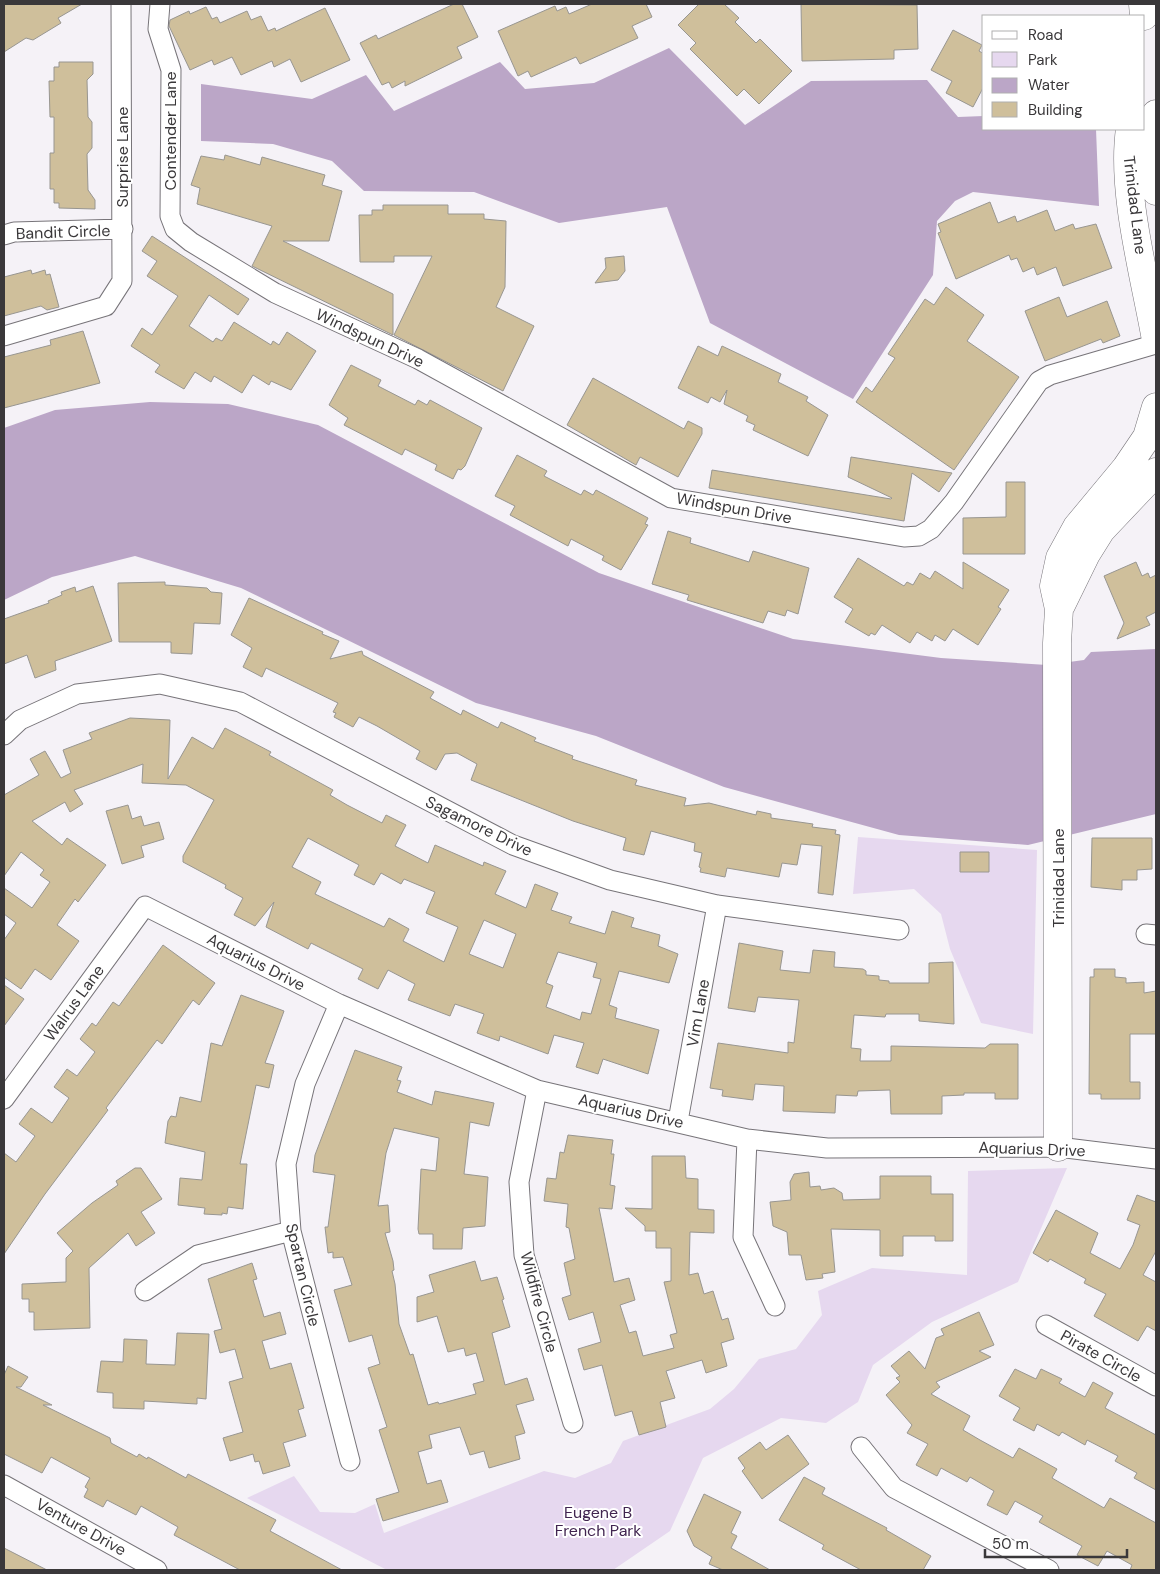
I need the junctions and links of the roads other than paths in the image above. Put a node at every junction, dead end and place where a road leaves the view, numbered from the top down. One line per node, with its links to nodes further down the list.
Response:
1 (121, 4): 6 (street, Surprise Lane)
2 (160, 4): 7 (street, Contender Lane)
3 (1156, 114): 5 (street, Trinidad Lane)
4 (1130, 130): 10 (street, Trinidad Lane)
5 (1156, 191)
6 (123, 229): 8 (street, Bandit Circle); 9 (street, Surprise Lane)
7 (175, 229): 10 (street, Windspun Drive)
8 (4, 235)
9 (4, 336)
10 (1156, 342)
11 (1156, 407): 13 (street, Trinidad Lane)
12 (1156, 472): 13 (street, Trinidad Lane)
13 (1059, 609): 23 (street, Trinidad Lane)
14 (4, 735): 15 (street, Sagamore Drive)
15 (717, 905): 17 (street, Sagamore Drive); 21 (street, Vim Lane)
16 (145, 906): 18 (street, Aquarius Drive); 20 (street, Walrus Lane)
17 (899, 930)
18 (339, 1004): 19 (street, Aquarius Drive); 25 (street, Spartan Circle)
19 (537, 1090): 21 (street, Aquarius Drive); 30 (street, Wildfire Circle)
20 (4, 1099)
21 (678, 1121): 22 (street, Aquarius Drive)
22 (747, 1140): 23 (street, Aquarius Drive); 27 (street)
23 (1058, 1147): 24 (street, Aquarius Drive)
24 (1156, 1159)
25 (291, 1230): 26 (street); 32 (street, Spartan Circle)
26 (145, 1291)
27 (775, 1306)
28 (1046, 1325): 29 (street, Pirate Circle)
29 (1156, 1386)
30 (574, 1423)
31 (861, 1447): 35 (street)
32 (350, 1461)
33 (4, 1484): 34 (street, Venture Drive)
34 (157, 1570)
35 (1050, 1570)

